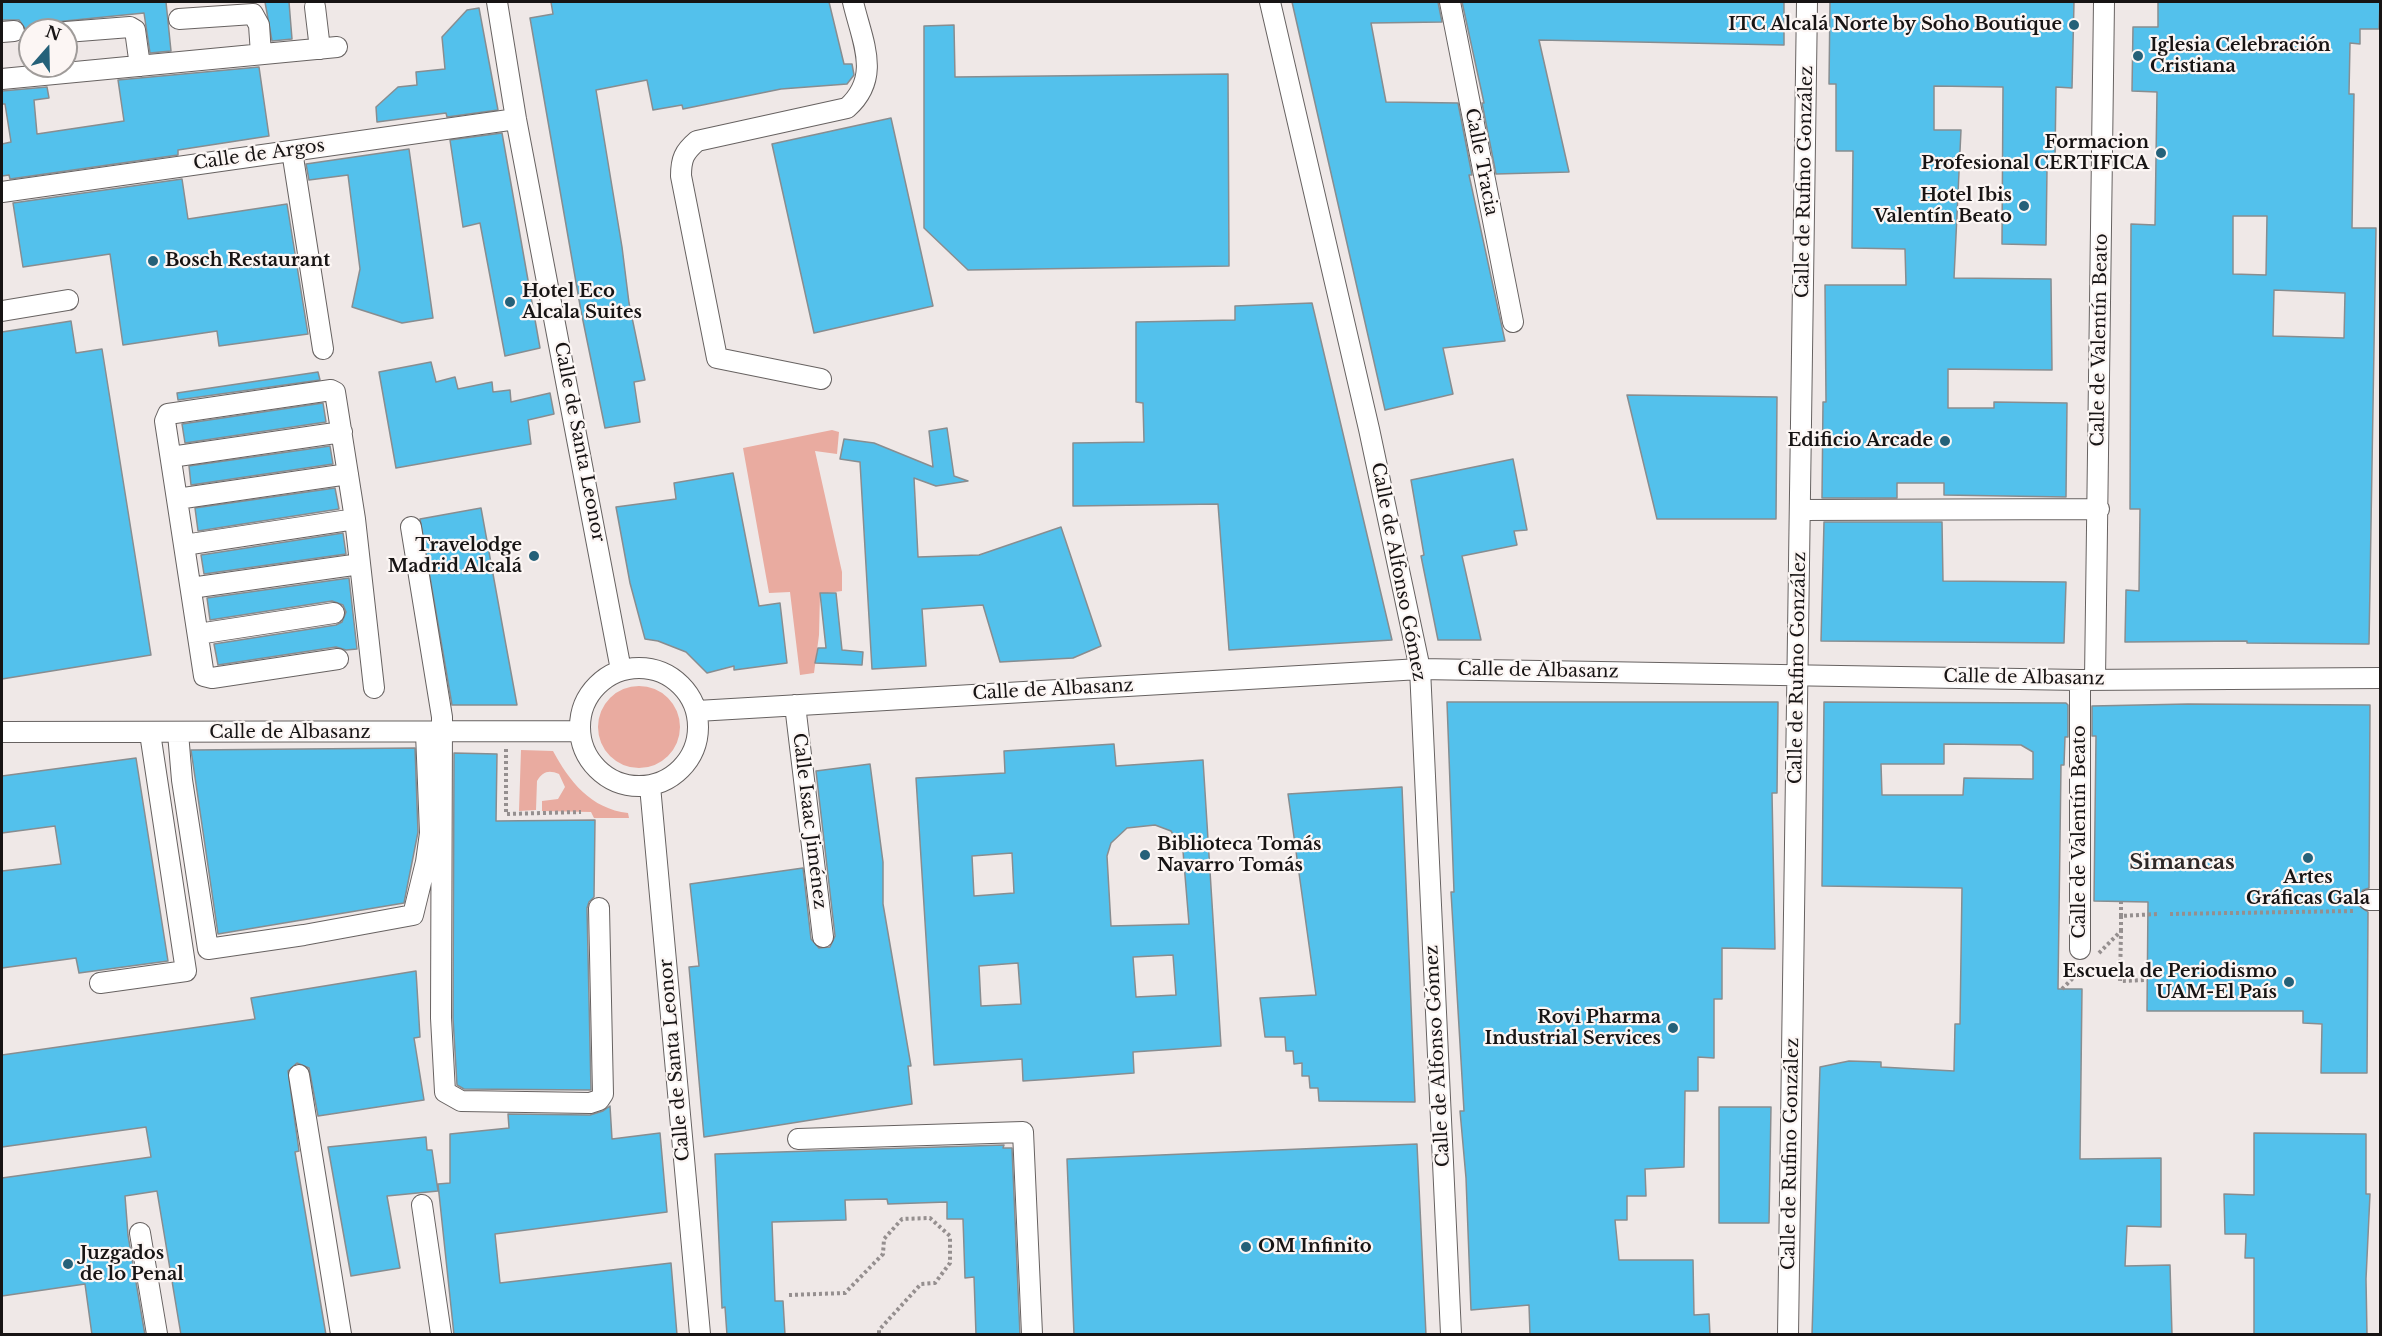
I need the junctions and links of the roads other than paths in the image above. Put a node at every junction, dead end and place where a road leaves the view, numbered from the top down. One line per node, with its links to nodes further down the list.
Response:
1 (497, 2): 13 (street, Calle de Santa Leonor)
2 (853, 2): 20 (street)
3 (1270, 2): 35 (street, Calle de Alfonso Gómez)
4 (1450, 2): 18 (street, Calle Tracia)
5 (1807, 2): 26 (street, Calle de Rufino González)
6 (2104, 2): 25 (street, Calle de Valentín Beato)
7 (315, 7): 10 (street)
8 (179, 19): 10 (street)
9 (78, 31): 11 (street)
10 (261, 54): 11 (street)
11 (140, 66): 12 (street)
12 (2, 79)
13 (516, 119): 14 (street, Calle de Argos); 36 (street, Calle de Santa Leonor)
14 (292, 151): 15 (street, Calle de Argos); 19 (street)
15 (2, 192)
16 (68, 300): 17 (street)
17 (2, 311)
18 (1513, 322)
19 (323, 349)
20 (820, 379)
21 (342, 432): 22 (street); 22 (street); 23 (street)
22 (171, 457): 24 (street)
23 (348, 474): 24 (street); 27 (street)
24 (177, 499): 29 (street)
25 (2099, 509): 26 (street); 39 (street, Calle de Valentín Beato)
26 (1801, 510): 37 (street, Calle de Rufino González)
27 (355, 519): 29 (street); 30 (street)
28 (411, 527): 47 (street)
29 (184, 545): 31 (street)
30 (360, 564): 31 (street); 40 (street)
31 (191, 588): 33 (street)
32 (334, 613): 33 (street)
33 (198, 634): 34 (street)
34 (338, 659)
35 (1420, 669): 37 (street, Calle de Albasanz); 41 (street, Calle de Albasanz); 62 (street, Calle de Alfonso Gómez)
36 (621, 670): 42 (street); 43 (street)
37 (1798, 675): 39 (street, Calle de Albasanz); 63 (street, Calle de Rufino González)
38 (2380, 678): 39 (street, Calle de Albasanz)
39 (2087, 679): 51 (street, Calle de Valentín Beato)
40 (374, 688)
41 (795, 705): 42 (street, Calle de Albasanz); 50 (street, Calle Isaac Jiménez)
42 (697, 711): 48 (street)
43 (579, 731): 47 (street, Calle de Albasanz); 48 (street)
44 (2, 732): 45 (street, Calle de Albasanz)
45 (150, 733): 46 (street, Calle de Albasanz); 52 (street)
46 (178, 733): 47 (street, Calle de Albasanz); 47 (street)
47 (434, 733): 49 (street)
48 (650, 786): 60 (street, Calle de Santa Leonor)
49 (599, 908)
50 (823, 937)
51 (2088, 956)
52 (100, 983)
53 (299, 1075): 58 (street)
54 (798, 1139): 61 (street)
55 (422, 1205): 59 (street)
56 (140, 1233): 57 (street)
57 (157, 1335)
58 (341, 1335)
59 (441, 1335)
60 (700, 1335)
61 (1032, 1335)
62 (1451, 1335)
63 (1788, 1335)

